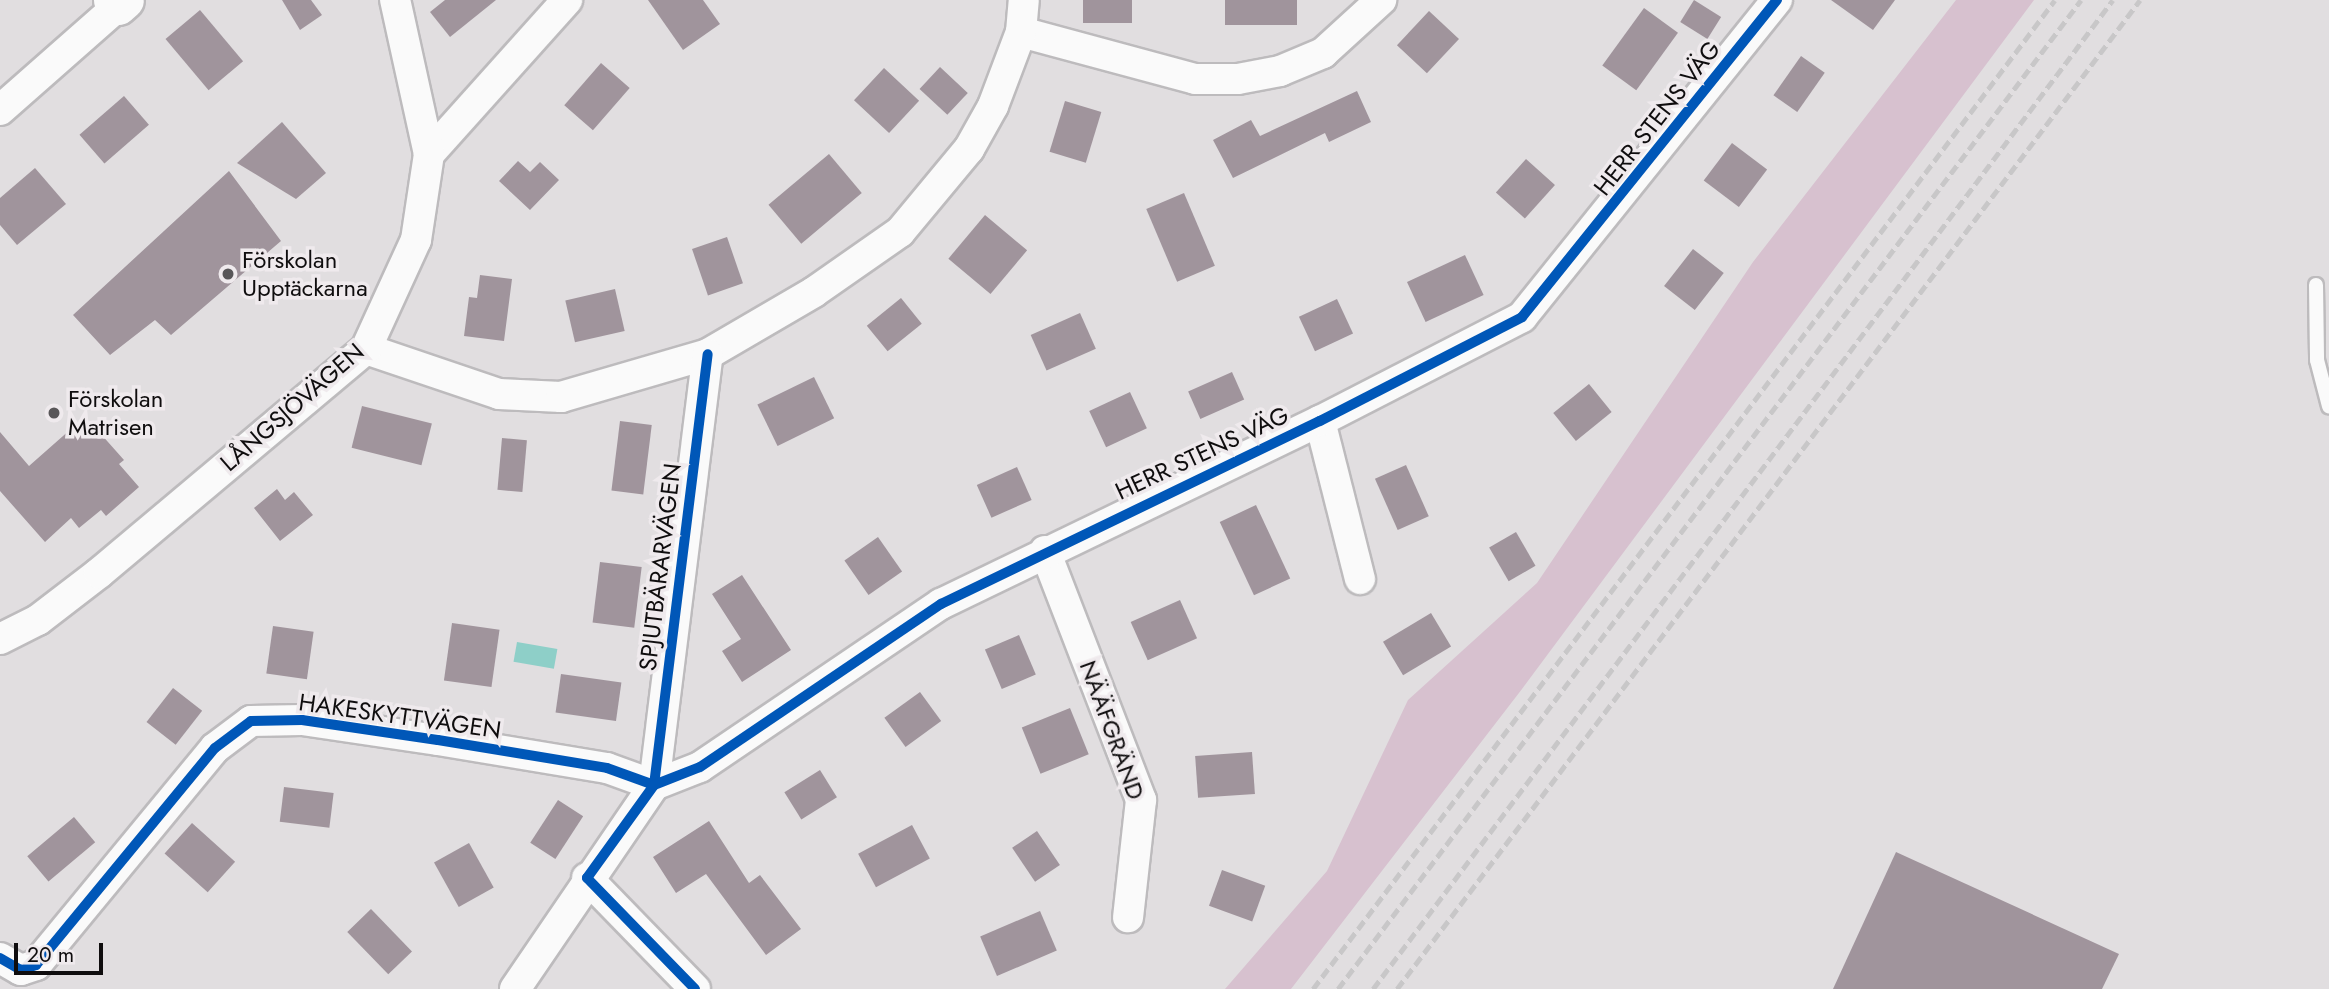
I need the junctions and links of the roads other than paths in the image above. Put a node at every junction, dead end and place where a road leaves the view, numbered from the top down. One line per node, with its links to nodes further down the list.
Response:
1 (395, 0): 9 (street, LÅNGSJÖVÄGEN)
2 (567, 0): 9 (street)
3 (1024, 0): 7 (street)
4 (1381, 0): 7 (street)
5 (1777, 0): 14 (street, HERR STENS VÄG)
6 (118, 2): 8 (street)
7 (1021, 32): 12 (street)
8 (0, 110)
9 (429, 154): 11 (street, LÅNGSJÖVÄGEN)
10 (2316, 285): 13 (lane)
11 (366, 349): 12 (street); 17 (street, LÅNGSJÖVÄGEN)
12 (708, 354): 18 (street, SPJUTBÄRARVÄGEN)
13 (2329, 406)
14 (1320, 421): 15 (street, HERR STENS VÄG); 16 (street, HERR STENS VÄG)
15 (1045, 551): 18 (street, HERR STENS VÄG); 20 (street, NÄÄFGRÄND)
16 (1360, 579)
17 (0, 639)
18 (654, 785): 19 (street); 21 (street, HAKESKYTTVÄGEN)
19 (587, 878): 22 (street); 23 (street)
20 (1128, 917)
21 (0, 958)
22 (515, 989)
23 (695, 989)

